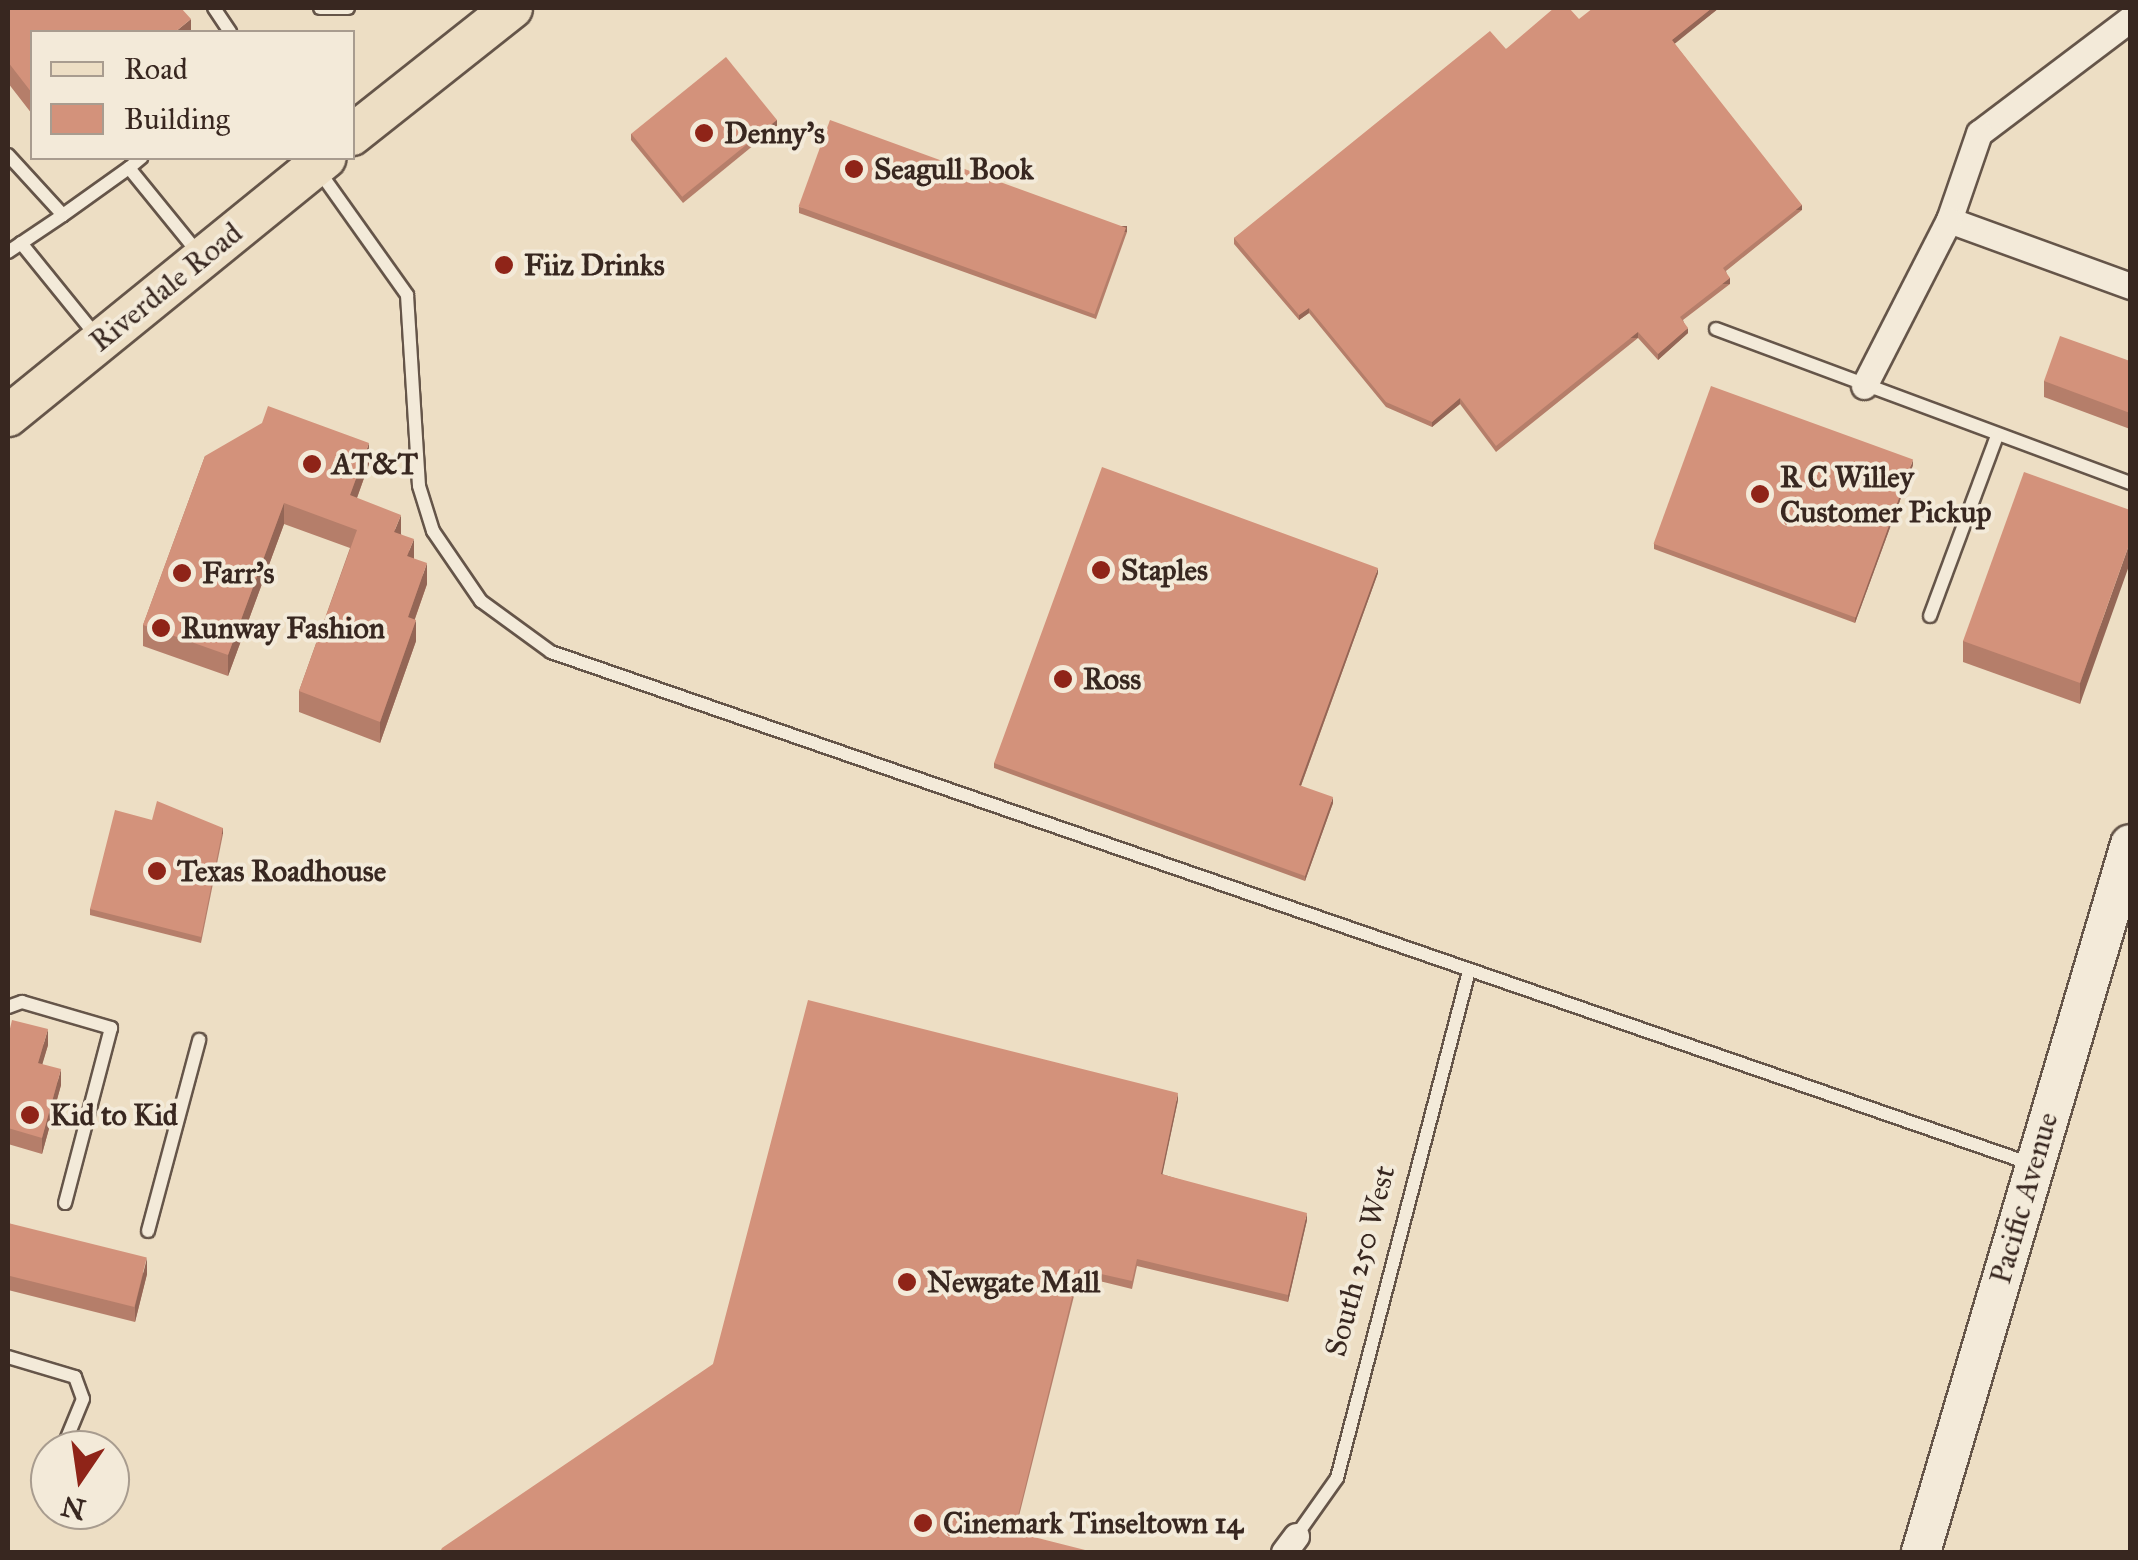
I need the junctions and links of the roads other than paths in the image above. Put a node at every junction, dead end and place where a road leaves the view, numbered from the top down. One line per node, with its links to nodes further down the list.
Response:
1 (214, 8): 6 (lane)
2 (320, 8): 3 (lane)
3 (348, 8)
4 (512, 8): 7 (main road)
5 (2130, 17): 13 (street)
6 (229, 30)
7 (355, 133)
8 (8, 155): 12 (lane)
9 (139, 160): 11 (lane)
10 (317, 160): 16 (main road, Riverdale Road); 26 (lane)
11 (129, 168): 12 (lane); 16 (lane)
12 (63, 215): 14 (lane)
13 (1949, 220): 17 (street); 20 (street)
14 (22, 243): 15 (lane); 19 (lane)
15 (8, 252)
16 (203, 258): 19 (main road, Riverdale Road)
17 (2130, 286)
18 (1716, 330): 20 (lane)
19 (100, 340): 21 (main road, Riverdale Road)
20 (1864, 386): 22 (lane)
21 (8, 416)
22 (1997, 436): 23 (lane); 24 (lane)
23 (2130, 483)
24 (1930, 616)
25 (2130, 844): 29 (street, Pacific Avenue)
26 (1469, 971): 29 (lane); 34 (lane, South 250 West)
27 (8, 1007): 30 (lane)
28 (199, 1040): 31 (lane)
29 (2034, 1165): 35 (street, Pacific Avenue)
30 (65, 1203)
31 (148, 1231)
32 (8, 1357): 33 (lane)
33 (70, 1430)
34 (1290, 1544)
35 (1921, 1552)

